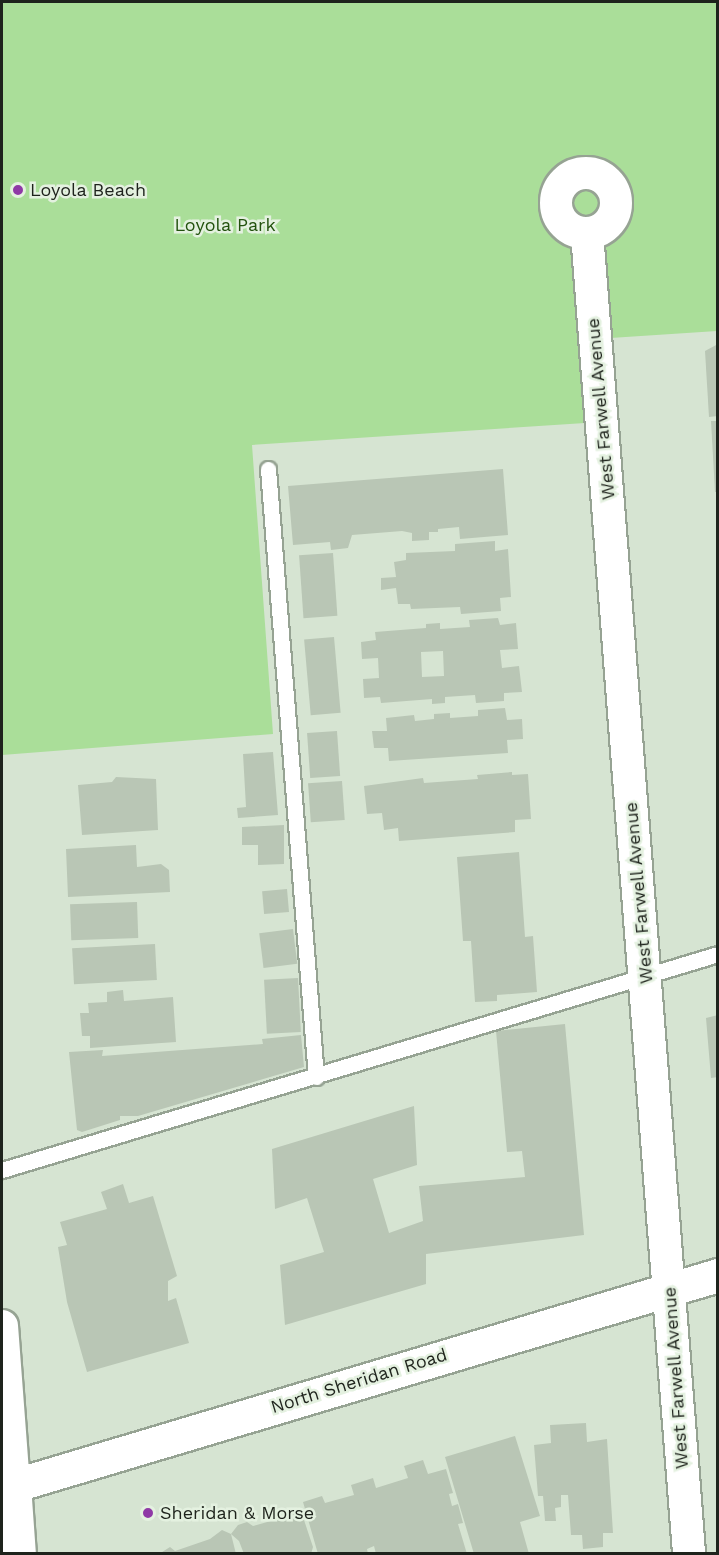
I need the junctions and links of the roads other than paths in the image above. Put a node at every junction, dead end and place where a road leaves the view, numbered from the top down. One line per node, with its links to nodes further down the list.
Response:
1 (587, 233): 4 (street, West Farwell Avenue)
2 (268, 469): 5 (lane)
3 (717, 954): 4 (lane)
4 (646, 975): 5 (lane); 8 (street, West Farwell Avenue)
5 (316, 1077): 6 (lane)
6 (2, 1170)
7 (717, 1275): 8 (main road, North Sheridan Road)
8 (670, 1288): 10 (main road, North Sheridan Road); 12 (street, West Farwell Avenue)
9 (2, 1326): 10 (street)
10 (8, 1487): 11 (main road)
11 (19, 1554)
12 (690, 1554)

